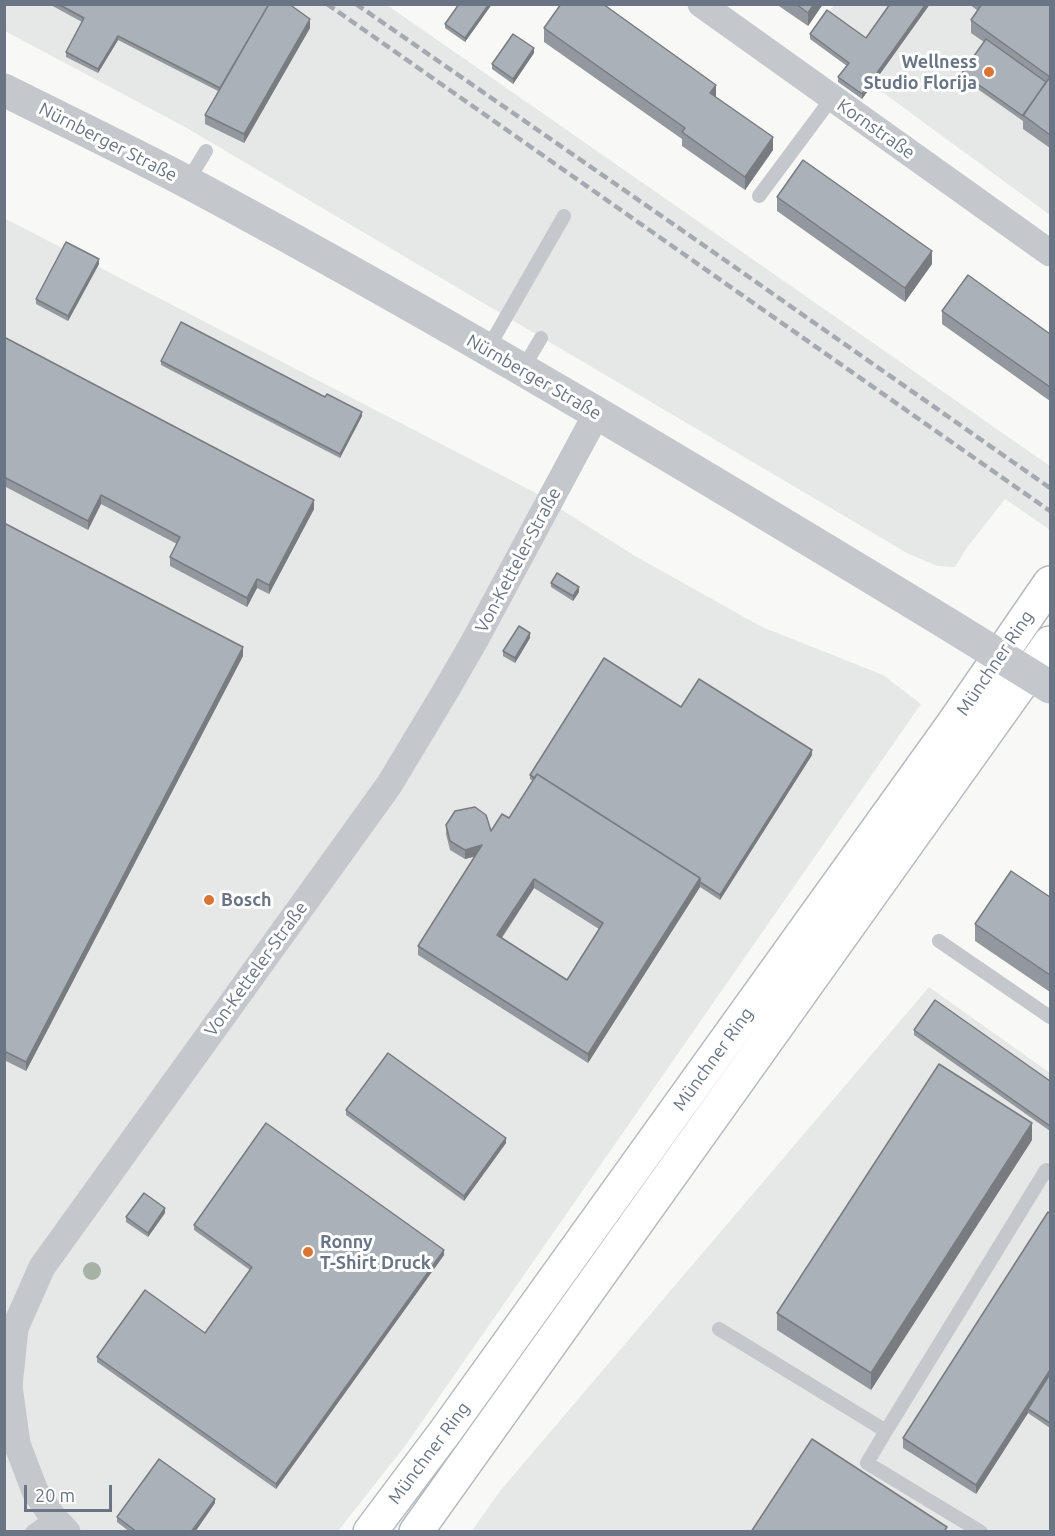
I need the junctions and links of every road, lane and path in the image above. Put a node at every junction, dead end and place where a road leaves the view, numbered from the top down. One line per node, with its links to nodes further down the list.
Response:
1 (701, 4): 3 (street, Kornstraße)
2 (4, 90): 5 (street, Nürnberger Straße)
3 (832, 98): 6 (lane); 8 (street, Kornstraße)
4 (206, 151): 5 (lane)
5 (187, 182): 10 (street, Nürnberger Straße)
6 (759, 196)
7 (564, 216): 10 (lane)
8 (1050, 254)
9 (541, 338): 11 (lane)
10 (487, 350): 11 (street, Nürnberger Straße)
11 (522, 370): 12 (street, Nürnberger Straße)
12 (597, 413): 15 (street, Nürnberger Straße, bridge); 21 (street, Von-Ketteler-Straße)
13 (1050, 583): 22 (main road, Münchner Ring)
14 (1050, 643): 23 (main road, Münchner Ring)
15 (1050, 687)
16 (939, 941): 17 (lane)
17 (1050, 1017)
18 (1050, 1173): 20 (lane)
19 (719, 1329): 20 (lane)
20 (886, 1431): 24 (lane)
21 (50, 1527)
22 (370, 1532)
23 (416, 1532)
24 (981, 1532)

